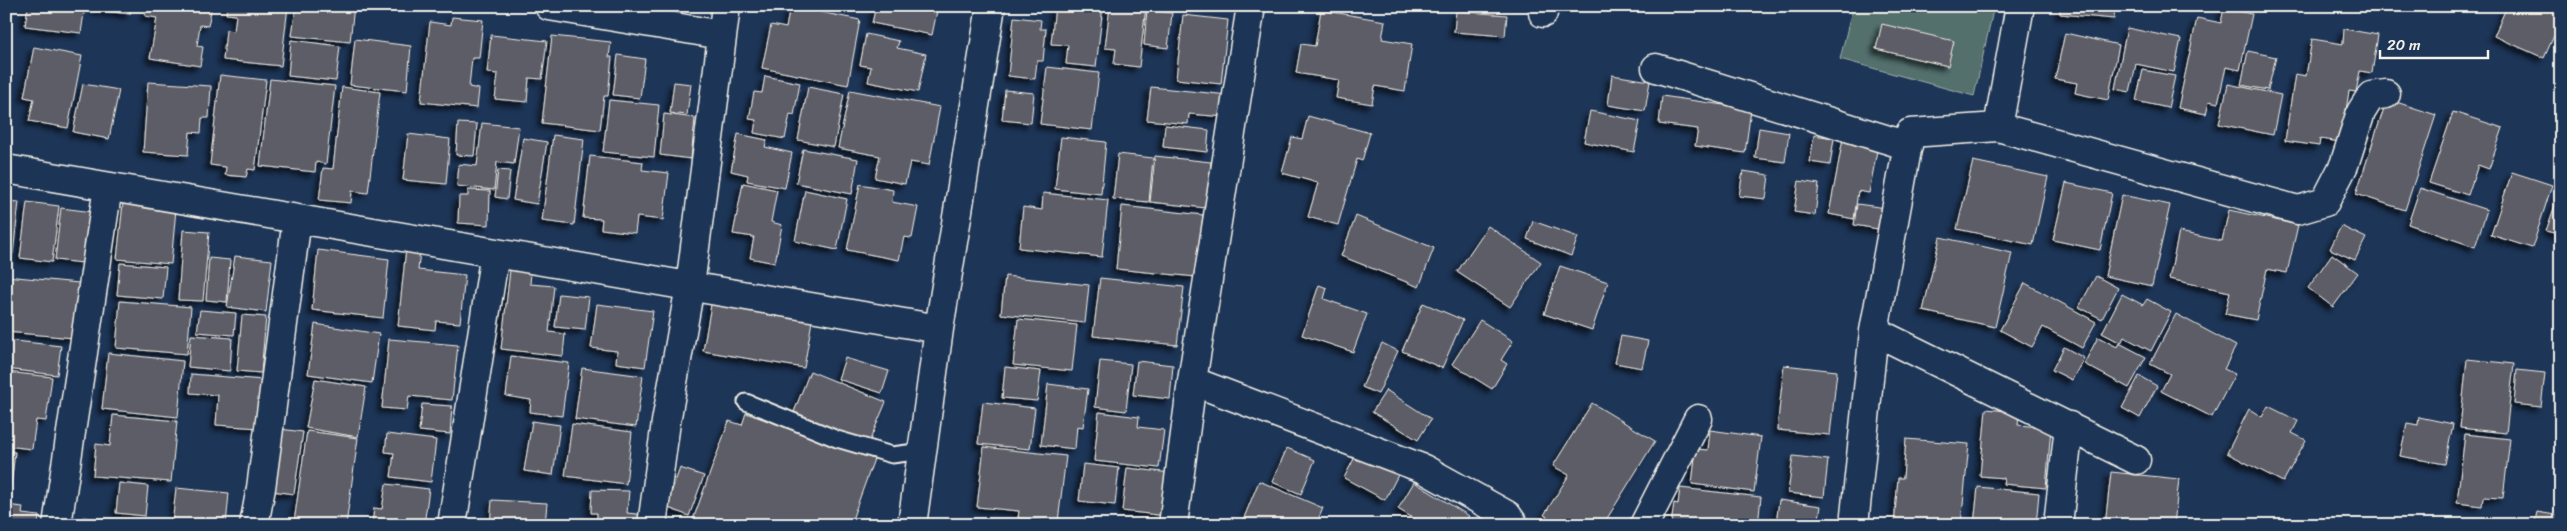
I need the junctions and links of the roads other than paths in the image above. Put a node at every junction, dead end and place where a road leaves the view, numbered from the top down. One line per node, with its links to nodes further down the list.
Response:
1 (549, 6): 6 (street)
2 (726, 6): 6 (street)
3 (991, 6): 16 (street)
4 (1251, 6): 18 (street)
5 (2020, 6): 9 (street)
6 (722, 35): 15 (street)
7 (1656, 68): 10 (street)
8 (2386, 94): 9 (street)
9 (1998, 127): 10 (street)
10 (1908, 146): 17 (street)
11 (6, 170): 12 (street)
12 (108, 187): 13 (street); 24 (street)
13 (297, 219): 14 (street); 25 (street)
14 (495, 253): 15 (street); 26 (street)
15 (690, 286): 16 (street); 27 (street)
16 (939, 329): 22 (street)
17 (1874, 331): 21 (street); 32 (street)
18 (1192, 381): 29 (street); 30 (street)
19 (746, 402): 22 (lane)
20 (1698, 419): 31 (street)
21 (2069, 426): 23 (street); 33 (street)
22 (923, 451): 28 (street)
23 (2136, 460)
24 (57, 525)
25 (254, 525)
26 (452, 525)
27 (652, 525)
28 (912, 525)
29 (1173, 525)
30 (1514, 525)
31 (1644, 525)
32 (1854, 525)
33 (2058, 525)

